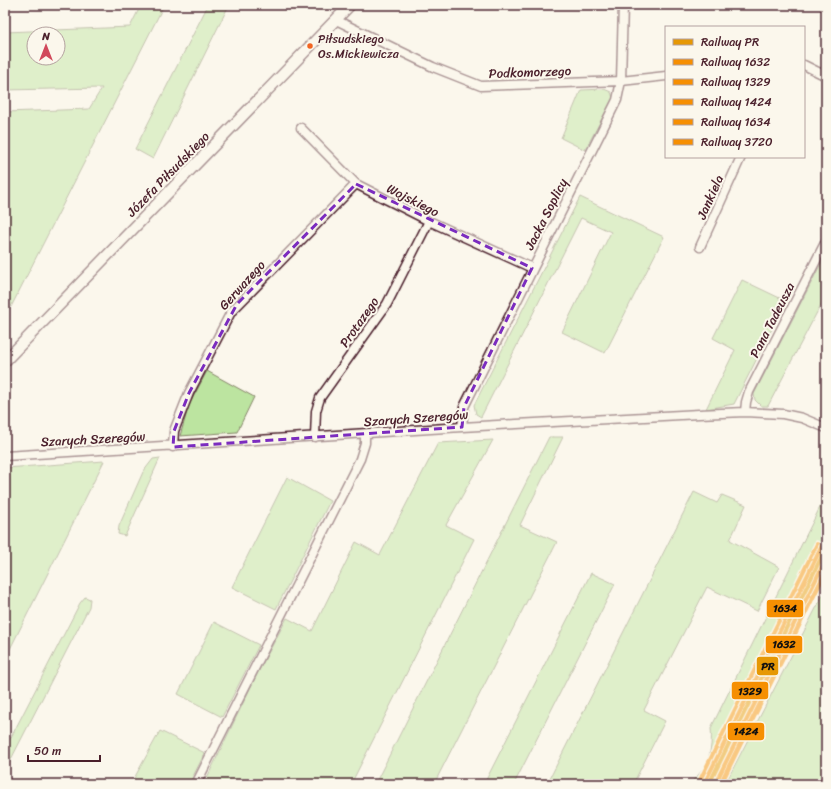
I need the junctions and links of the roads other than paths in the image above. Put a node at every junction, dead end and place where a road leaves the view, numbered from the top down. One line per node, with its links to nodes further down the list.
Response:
1 (350, 5): 3 (street, Józefa Piłsudskiego)
2 (623, 5): 7 (street, Jacka Soplicy)
3 (336, 20): 7 (street, Podkomorzego); 15 (street, Józefa Piłsudskiego)
4 (805, 66): 6 (street)
5 (665, 76): 7 (street, Podkomorzego)
6 (826, 76)
7 (621, 81): 14 (street, Jacka Soplicy)
8 (301, 128): 10 (street, Wojskiego)
9 (741, 158): 13 (street, Jankiela)
10 (356, 184): 11 (street, Wojskiego); 21 (street, Gerwazego)
11 (429, 221): 14 (street, Wojskiego); 20 (street, Protazego)
12 (826, 241): 16 (street, Pana Tadeusza)
13 (700, 247)
14 (532, 268): 17 (street, Jacka Soplicy)
15 (5, 361)
16 (745, 412): 17 (street, Szarych Szeregów); 18 (street, Szarych Szeregów)
17 (462, 427): 19 (street, Szarych Szeregów)
18 (826, 428)
19 (365, 434): 20 (street, Szarych Szeregów); 23 (street)
20 (315, 437): 21 (street, Szarych Szeregów)
21 (173, 447): 22 (street, Szarych Szeregów)
22 (5, 456)
23 (196, 784)

